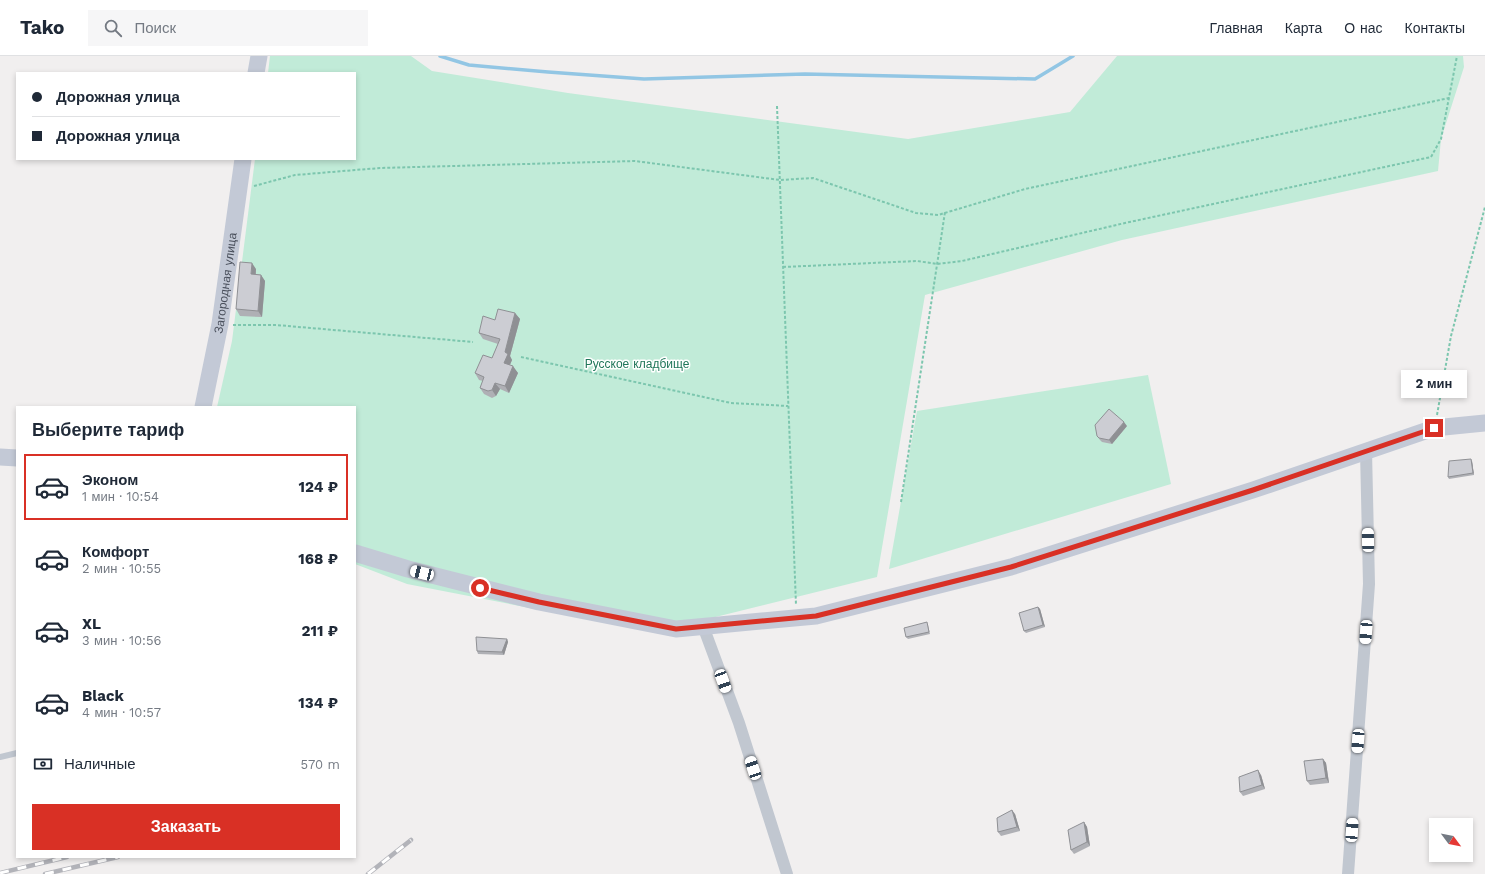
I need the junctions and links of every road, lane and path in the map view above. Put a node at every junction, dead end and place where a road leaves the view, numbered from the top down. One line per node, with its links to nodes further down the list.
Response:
1 (259, 56): 3 (street)
2 (1457, 56): 4 (path)
3 (256, 72)
4 (1449, 98): 10 (path); 11 (path)
5 (778, 106): 7 (path)
6 (243, 160): 8 (street, Загородная улица)
7 (780, 180): 8 (path); 10 (path); 12 (path)
8 (238, 190): 13 (street, Загородная улица)
9 (1485, 208): 19 (path)
10 (945, 212): 11 (path)
11 (937, 264): 12 (path); 23 (path)
12 (783, 266): 17 (path)
13 (220, 324): 14 (path); 16 (street, Загородная улица)
14 (474, 342)
15 (520, 357): 17 (path)
16 (203, 406)
17 (788, 406): 25 (path)
18 (1485, 423): 19 (street)
19 (1434, 428): 20 (street)
20 (1366, 451): 25 (street); 30 (street)
21 (0, 457): 22 (street)
22 (16, 458)
23 (900, 502)
24 (356, 553): 26 (street)
25 (796, 618): 26 (street)
26 (703, 626): 29 (street)
27 (16, 753): 28 (lane)
28 (0, 757)
29 (787, 874)
30 (1348, 874)

